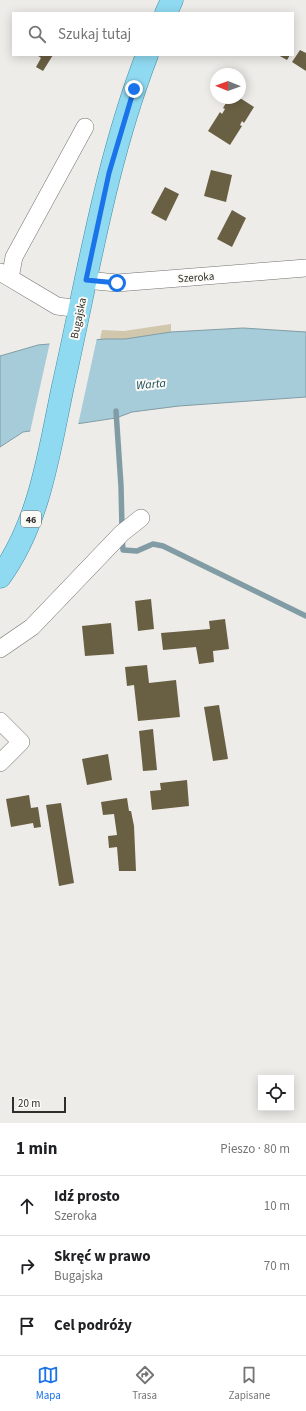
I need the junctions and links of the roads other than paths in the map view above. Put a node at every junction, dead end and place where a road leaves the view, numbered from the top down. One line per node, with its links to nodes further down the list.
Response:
1 (172, 0): 2 (main road)
2 (166, 12)
3 (147, 56): 7 (main road, Bugajska / 46)
4 (85, 127): 6 (street)
5 (306, 268): 7 (street, Szeroka)
6 (5, 275): 8 (street)
7 (86, 280): 8 (main road, Bugajska / 46)
8 (78, 319): 10 (main road, Bugajska / 46)
9 (141, 518): 11 (street)
10 (0, 577)
11 (0, 649)
12 (0, 721): 13 (street)
13 (0, 763)

